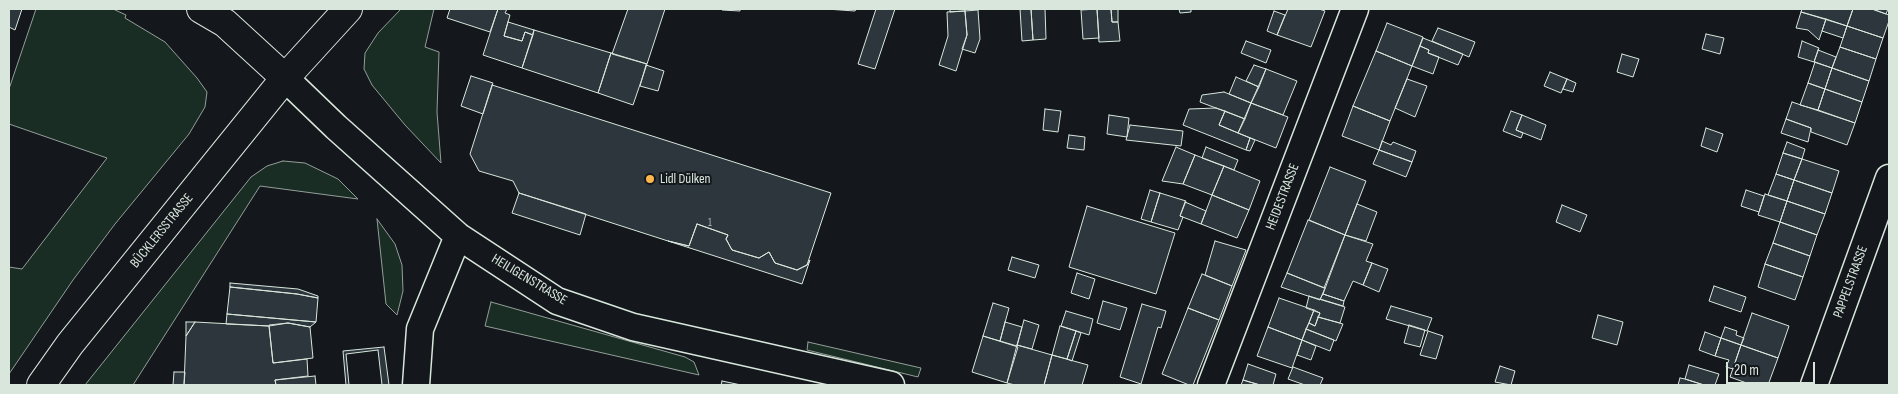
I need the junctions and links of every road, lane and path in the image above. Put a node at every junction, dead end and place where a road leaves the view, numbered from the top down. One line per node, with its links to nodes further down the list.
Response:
1 (201, 9): 4 (main road)
2 (348, 9): 4 (main road, BÜCKLERSSTRASSE)
3 (1355, 9): 10 (street, HEIDESTRASSE)
4 (285, 78): 6 (street, HEILIGENSTRASSE); 7 (main road, BÜCKLERSSTRASSE)
5 (1889, 178): 11 (street, PAPPELSTRASSE)
6 (458, 236): 8 (street); 9 (street, HEILIGENSTRASSE)
7 (41, 385)
8 (416, 385)
9 (891, 385)
10 (1211, 385)
11 (1814, 385)

